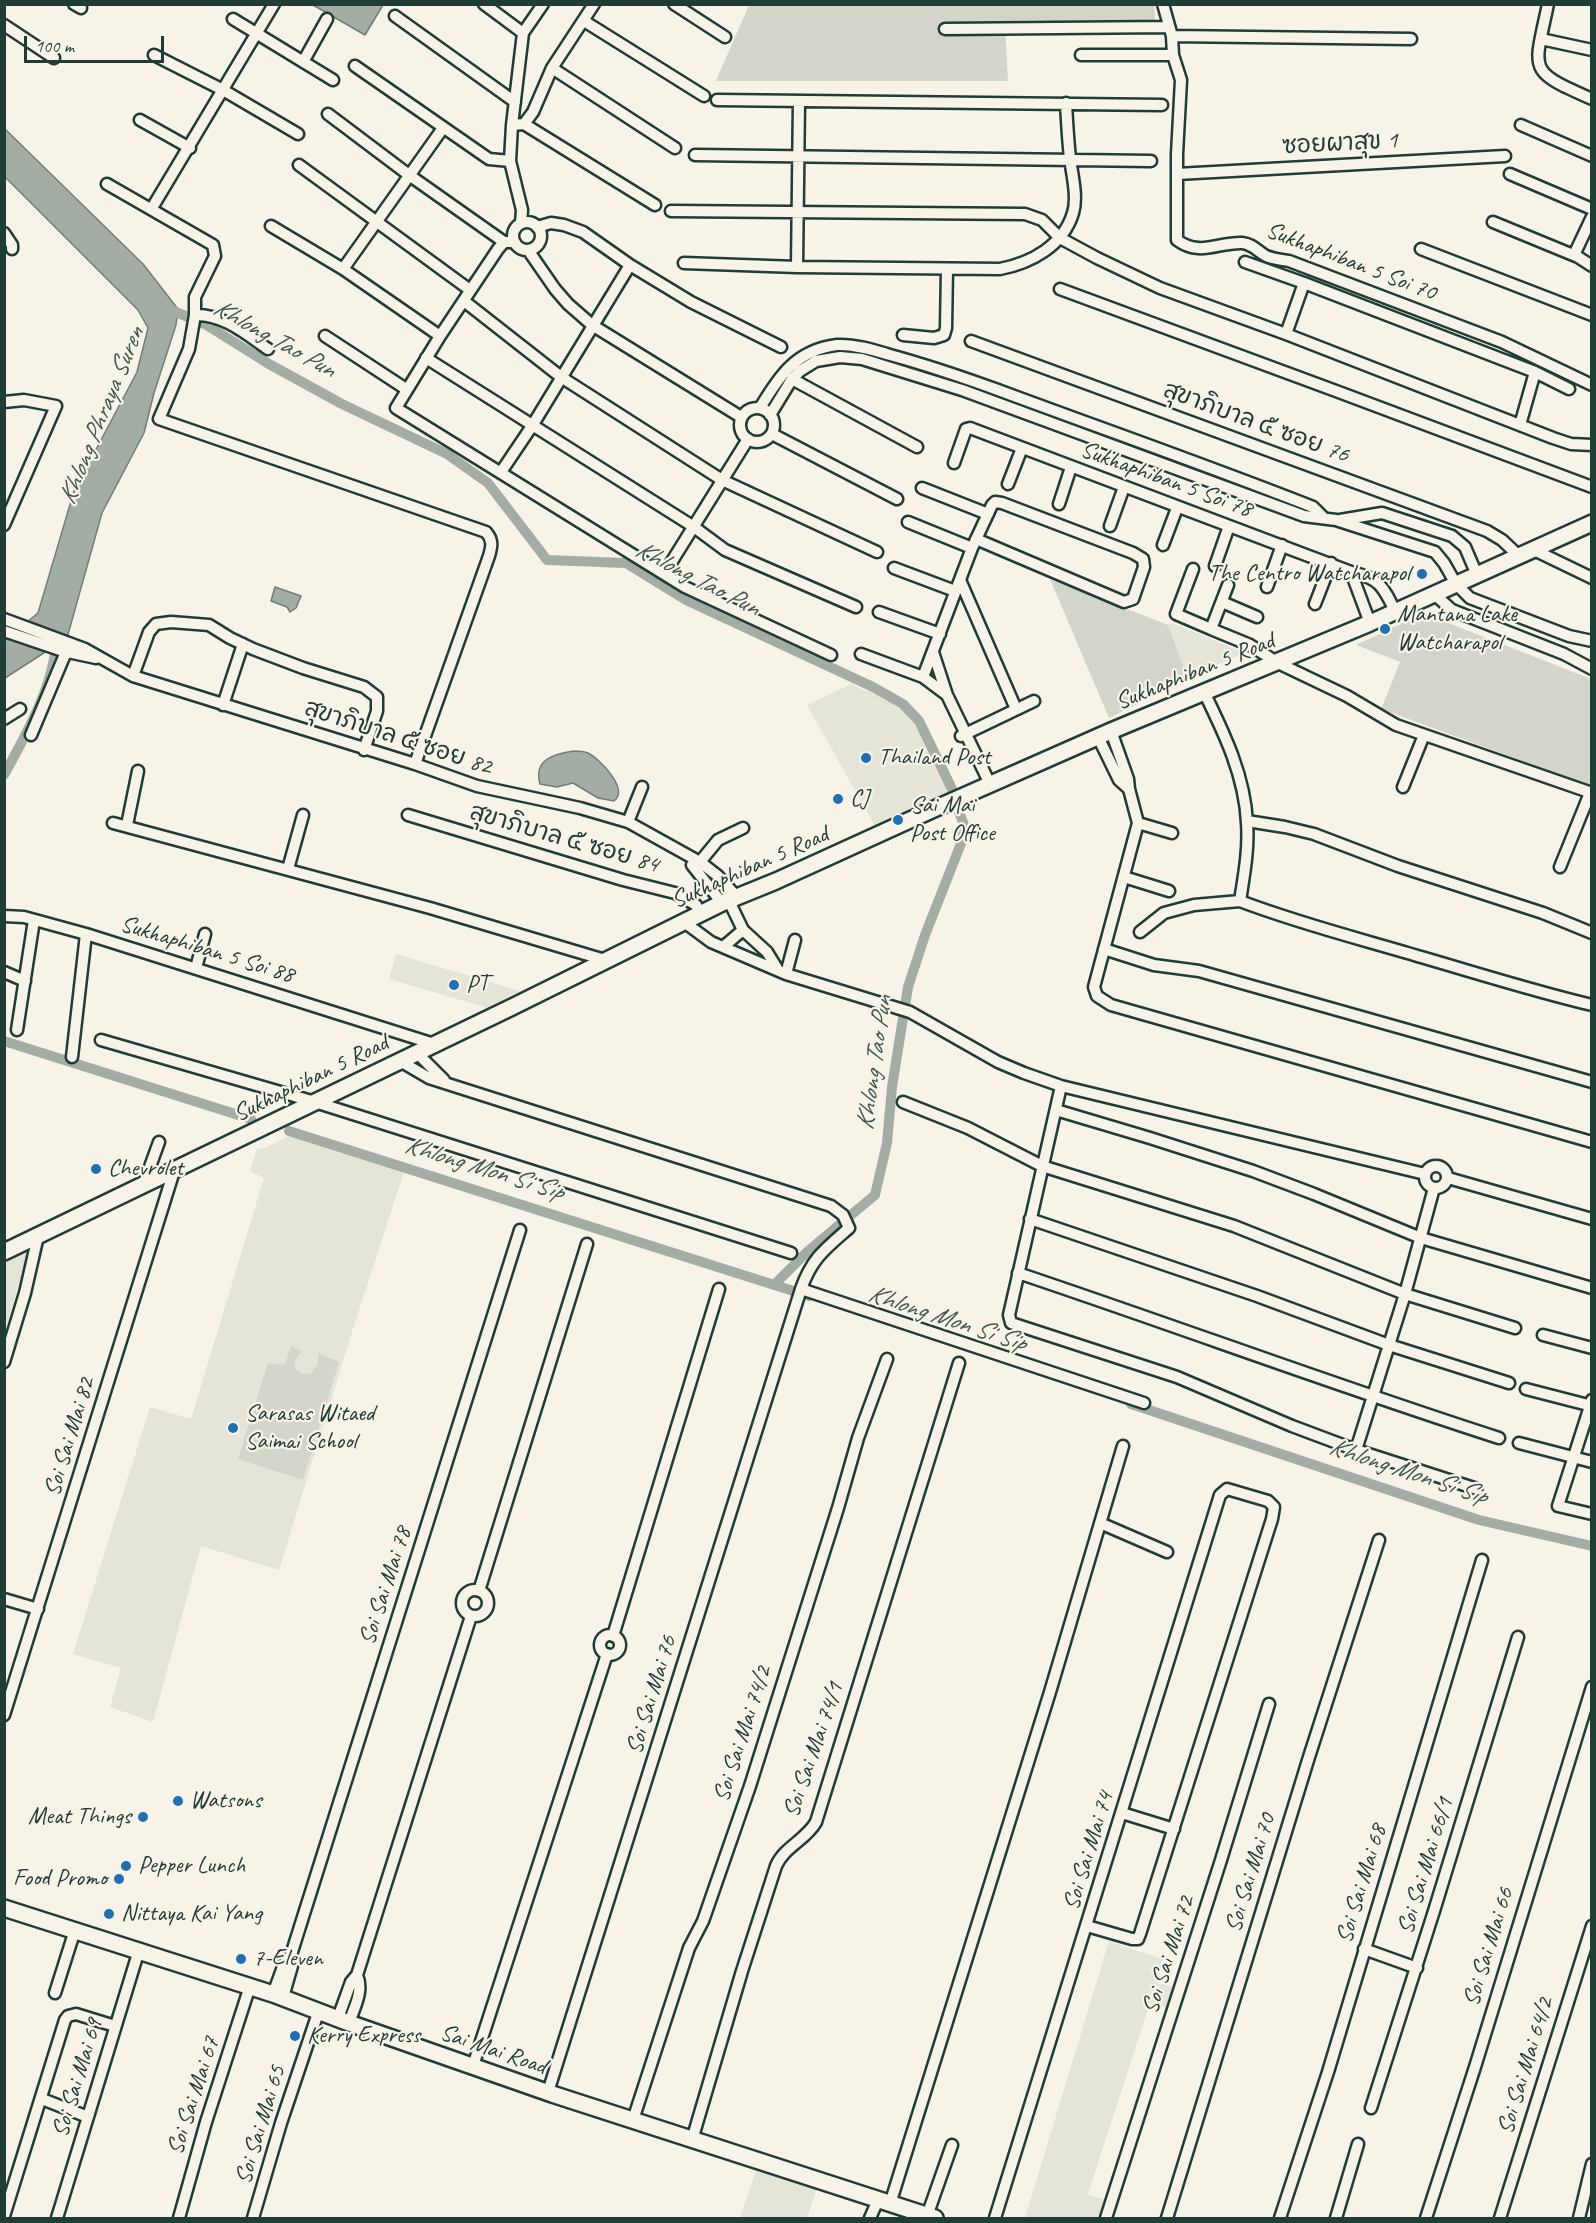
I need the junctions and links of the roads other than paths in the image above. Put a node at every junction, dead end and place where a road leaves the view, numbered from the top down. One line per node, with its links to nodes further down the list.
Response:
1 (274, 4): 15 (street)
2 (484, 4): 16 (street)
3 (543, 4): 16 (street)
4 (594, 4): 11 (street)
5 (674, 4): 17 (street)
6 (1163, 4): 14 (street, Sukhaphiban 5 Soi 70)
7 (1548, 4): 19 (street)
8 (396, 16): 34 (street)
9 (233, 19): 15 (street)
10 (327, 19): 25 (street)
11 (584, 21): 27 (street); 30 (street)
12 (4, 25): 24 (street)
13 (945, 29): 14 (street)
14 (1170, 32): 18 (street); 23 (street, Sukhaphiban 5 Soi 70)
15 (257, 33): 25 (street); 29 (street)
16 (523, 33): 34 (street)
17 (725, 37)
18 (1411, 39)
19 (1541, 39): 20 (street); 31 (street)
20 (1592, 50)
21 (154, 55): 29 (street)
22 (1081, 55): 23 (street)
23 (1173, 56): 54 (street, Sukhaphiban 5 Soi 70)
24 (54, 58)
25 (303, 62): 28 (street)
26 (355, 66): 42 (street)
27 (552, 68): 39 (street); 45 (street)
28 (333, 80)
29 (223, 90): 43 (street); 44 (street)
30 (704, 96)
31 (1592, 99)
32 (717, 100): 33 (street)
33 (799, 101): 35 (street); 47 (street)
34 (514, 102): 40 (street)
35 (1066, 103): 36 (street); 50 (street)
36 (1162, 105)
37 (328, 114): 56 (street)
38 (140, 120): 44 (street)
39 (524, 124): 40 (street); 58 (street)
40 (512, 125): 51 (street)
41 (1521, 125): 49 (street)
42 (443, 128): 51 (street); 56 (street)
43 (298, 134)
44 (190, 148): 59 (street)
45 (675, 148)
46 (695, 155): 47 (street)
47 (798, 156): 50 (street); 62 (street)
48 (1505, 156): 54 (street, ซอยผาสุข 1)
49 (1592, 156)
50 (1070, 159): 52 (street); 70 (street)
51 (510, 161): 66 (street)
52 (1151, 161)
53 (299, 165): 64 (street)
54 (1177, 174): 103 (street, Sukhaphiban 5 Soi 70)
55 (1510, 174): 60 (street)
56 (409, 175): 64 (street); 71 (street)
57 (107, 184): 59 (street)
58 (654, 205)
59 (152, 208): 88 (street)
60 (1592, 209)
61 (671, 211): 62 (street)
62 (797, 213): 70 (street); 80 (street)
63 (1592, 217): 75 (street)
64 (376, 222): 81 (street); 85 (street)
65 (1493, 222): 75 (street)
66 (521, 223): 68 (street); 71 (street)
67 (271, 226): 81 (street)
68 (537, 226): 74 (street); 78 (street)
69 (4, 233): 72 (street)
70 (1060, 238): 82 (street); 90 (street)
71 (509, 242): 74 (street); 85 (street)
72 (12, 249)
73 (1421, 249): 87 (street)
74 (528, 250): 89 (street)
75 (1574, 255): 79 (street)
76 (1245, 262): 83 (street)
77 (684, 263): 80 (street)
78 (630, 265): 89 (street); 95 (street)
79 (1592, 266)
80 (798, 267): 82 (street)
81 (343, 269): 93 (street)
82 (947, 269): 91 (street)
83 (1304, 283): 90 (street); 99 (street)
84 (1060, 289): 125 (street)
85 (471, 290): 86 (street)
86 (464, 301): 93 (street); 101 (street)
87 (1592, 315)
88 (194, 320): 96 (street); 196 (street)
89 (592, 325): 101 (street); 109 (street)
90 (1286, 334): 110 (street)
91 (903, 335)
92 (325, 336): 104 (street)
93 (440, 336): 97 (street)
94 (971, 341): 144 (street, สุขาภิบาล ๕ ซอย 76)
95 (781, 347)
96 (268, 349)
97 (426, 358): 104 (street); 111 (street)
98 (917, 363): 100 (street); 107 (street); 114 (street)
99 (1535, 372): 105 (street); 110 (street)
100 (909, 374): 102 (street); 118 (street)
101 (561, 377): 111 (street); 122 (street)
102 (792, 380): 108 (street); 116 (street)
103 (1592, 385)
104 (406, 388): 121 (street)
105 (1569, 389)
106 (4, 402): 132 (street)
107 (760, 408): 108 (street); 109 (street)
108 (770, 415): 112 (street)
109 (741, 417): 113 (street)
110 (1520, 424): 115 (street)
111 (532, 426): 121 (street); 138 (street)
112 (772, 434): 113 (street); 127 (street)
113 (748, 439): 122 (street)
114 (1145, 444): 118 (street); 131 (street)
115 (1592, 446)
116 (917, 447)
117 (1022, 448): 119 (street, Sukhaphiban 5 Soi 78); 120 (street, Sukhaphiban 5 Soi 78); 123 (street)
118 (1140, 456): 131 (street)
119 (954, 463)
120 (1071, 467): 124 (street, Sukhaphiban 5 Soi 78); 128 (street)
121 (501, 472): 150 (street)
122 (722, 480): 138 (street); 143 (street)
123 (1008, 484)
124 (1124, 487): 129 (street, Sukhaphiban 5 Soi 78); 136 (street)
125 (1592, 487)
126 (922, 488): 130 (street)
127 (897, 499)
128 (1059, 504)
129 (1177, 508): 137 (street, Sukhaphiban 5 Soi 78); 140 (street)
130 (988, 514): 139 (street); 139 (street)
131 (1324, 518): 133 (street)
132 (5, 520)
133 (1336, 520): 151 (street); 154 (street)
134 (908, 522): 139 (street)
135 (1592, 523): 142 (main road, Sukhaphiban 5 Road)
136 (1110, 526)
137 (1229, 526): 141 (street, Sukhaphiban 5 Soi 78); 146 (street)
138 (694, 527): 150 (street); 162 (street)
139 (974, 544): 153 (street)
140 (1163, 545)
141 (1282, 545): 145 (street, Sukhaphiban 5 Soi 78); 156 (street)
142 (1534, 550): 144 (main road, Sukhaphiban 5 Road); 152 (street)
143 (877, 552)
144 (1519, 556): 151 (main road, Sukhaphiban 5 Road)
145 (1330, 563): 149 (street, Sukhaphiban 5 Soi 78); 161 (street)
146 (1215, 567)
147 (894, 568): 157 (street)
148 (1193, 570): 169 (street)
149 (1351, 572): 164 (street, Sukhaphiban 5 Soi 78); 168 (street)
150 (664, 574): 179 (street)
151 (1477, 575): 154 (main road, Sukhaphiban 5 Road)
152 (1592, 578)
153 (960, 580): 157 (street); 189 (street)
154 (1456, 584): 158 (main road, Sukhaphiban 5 Road); 159 (street)
155 (1228, 585): 160 (street)
156 (1267, 587)
157 (956, 591): 171 (street)
158 (1434, 594): 163 (street); 164 (main road, Sukhaphiban 5 Road)
159 (1470, 598): 163 (street); 172 (street)
160 (1222, 602): 166 (street); 169 (street)
161 (1315, 604)
162 (856, 607)
163 (1452, 610): 178 (street)
164 (1395, 611): 168 (main road, Sukhaphiban 5 Road)
165 (879, 612): 171 (street)
166 (1257, 617)
167 (4, 619): 175 (street, สุขาภิบาล ๕ ซอย 82)
168 (1370, 623): 180 (main road, Sukhaphiban 5 Road)
169 (1211, 629): 180 (street)
170 (4, 631): 175 (street, สุขาภิบาล ๕ ซอย 82)
171 (940, 634): 176 (street)
172 (1569, 636): 173 (street); 178 (street)
173 (1592, 641)
174 (243, 644): 182 (street); 187 (street); 195 (street)
175 (66, 649): 182 (street, สุขาภิบาล ๕ ซอย 82); 193 (street)
176 (933, 652): 183 (street); 185 (street)
177 (861, 654): 183 (street)
178 (1564, 654): 181 (street)
179 (831, 655)
180 (1278, 663): 184 (main road, Sukhaphiban 5 Road); 194 (street)
181 (1592, 669)
182 (133, 676): 187 (street, สุขาภิบาล ๕ ซอย 82)
183 (923, 676): 185 (street)
184 (1204, 692): 192 (main road, Sukhaphiban 5 Road); 204 (street)
185 (947, 695): 191 (street)
186 (1034, 701): 189 (street)
187 (223, 705): 195 (street, สุขาภิบาล ๕ ซอย 82)
188 (20, 709): 190 (street)
189 (1016, 709): 191 (street)
190 (4, 719)
191 (962, 732): 198 (street)
192 (1104, 734): 198 (main road, Sukhaphiban 5 Road); 207 (street)
193 (31, 735)
194 (1424, 735): 200 (street); 201 (street)
195 (364, 750): 196 (street, สุขาภิบาล ๕ ซอย 82)
196 (415, 764): 205 (street, สุขาภิบาล ๕ ซอย 82)
197 (138, 771): 208 (street)
198 (988, 786): 216 (main road, Sukhaphiban 5 Road)
199 (642, 787): 205 (street)
200 (1403, 787)
201 (1591, 793): 212 (street)
202 (303, 815): 213 (street)
203 (408, 815): 218 (street, สุขาภิบาล ๕ ซอย 84)
204 (1247, 821): 217 (street); 224 (street)
205 (628, 822): 211 (street, สุขาภิบาล ๕ ซอย 82)
206 (114, 823): 208 (street)
207 (1138, 823): 210 (street); 214 (street)
208 (127, 825): 213 (street)
209 (743, 828): 211 (street)
210 (1172, 833)
211 (698, 865): 216 (street, สุขาภิบาล ๕ ซอย 82); 216 (street, สุขาภิบาล ๕ ซอย 82)
212 (1560, 867)
213 (288, 869): 230 (street)
214 (1124, 877): 215 (street); 229 (street)
215 (1169, 891)
216 (729, 900): 218 (main road, Sukhaphiban 5 Road); 222 (street)
217 (1240, 901): 223 (street); 235 (street)
218 (701, 915): 221 (main road, Sukhaphiban 5 Road)
219 (4, 916): 220 (street)
220 (34, 920): 225 (street); 234 (street)
221 (684, 922): 228 (street); 230 (main road, Sukhaphiban 5 Road)
222 (743, 930): 228 (street); 233 (street)
223 (1140, 932)
224 (1592, 933)
225 (86, 934): 231 (street, Sukhaphiban 5 Soi 88); 240 (street, Sukhaphiban 5 Soi 88)
226 (205, 934): 231 (street)
227 (795, 940): 233 (street)
228 (723, 947): 233 (street)
229 (1104, 949): 243 (street); 249 (street)
230 (605, 960): 238 (main road, Sukhaphiban 5 Road)
231 (196, 968): 238 (street, Sukhaphiban 5 Soi 88)
232 (4, 972): 234 (street)
233 (782, 972): 244 (street)
234 (25, 981): 236 (street)
235 (1592, 1005)
236 (17, 1030)
237 (101, 1040): 245 (street)
238 (434, 1044): 239 (main road, Sukhaphiban 5 Road)
239 (416, 1052): 241 (main road, Sukhaphiban 5 Road); 242 (street)
240 (72, 1057)
241 (400, 1061): 242 (street); 245 (main road, Sukhaphiban 5 Road)
242 (446, 1082): 267 (street, Soi Sai Mai 76)
243 (1592, 1082)
244 (1061, 1086): 247 (street); 252 (street)
245 (315, 1102): 251 (main road, Sukhaphiban 5 Road); 263 (street)
246 (903, 1102): 250 (street)
247 (1056, 1110): 250 (street); 260 (street)
248 (159, 1142): 254 (street)
249 (1592, 1142)
250 (1042, 1166): 256 (street); 268 (street)
251 (174, 1171): 254 (main road, Sukhaphiban 5 Road); 295 (street, Soi Sai Mai 82)
252 (1425, 1174): 253 (street); 255 (street)
253 (1448, 1178): 255 (street); 257 (street)
254 (143, 1186): 259 (main road, Sukhaphiban 5 Road)
255 (1434, 1188): 260 (street)
256 (1030, 1219): 264 (street); 271 (street)
257 (1592, 1219)
258 (520, 1230): 312 (street, Soi Sai Mai 78)
259 (38, 1236): 262 (main road, Sukhaphiban 5 Road); 274 (street)
260 (1421, 1238): 266 (street); 268 (street)
261 (587, 1244): 293 (street)
262 (4, 1252)
263 (790, 1252)
264 (1018, 1273): 278 (street); 284 (street)
265 (718, 1288): 316 (street)
266 (1592, 1288)
267 (801, 1291): 279 (street); 317 (street, Soi Sai Mai 76)
268 (1405, 1294): 269 (street); 271 (street)
269 (1515, 1328)
270 (1543, 1335): 272 (street)
271 (1389, 1345): 276 (street); 278 (street)
272 (1592, 1348)
273 (887, 1359): 321 (street, Soi Sai Mai 74/2)
274 (4, 1362)
275 (959, 1363): 322 (street, Soi Sai Mai 74/1)
276 (1509, 1383)
277 (1526, 1389): 280 (street)
278 (1371, 1397): 281 (street); 284 (street)
279 (1144, 1403)
280 (1591, 1404): 285 (street)
281 (1499, 1438)
282 (1519, 1443): 285 (street)
283 (1124, 1446): 289 (street)
284 (1356, 1449): 287 (street)
285 (1574, 1458): 286 (street); 288 (street)
286 (1592, 1462)
287 (1477, 1489)
288 (1592, 1514)
289 (1100, 1523): 291 (street); 326 (street)
290 (1379, 1540): 327 (street, Soi Sai Mai 70)
291 (1167, 1552)
292 (1482, 1560): 307 (street, Soi Sai Mai 68)
293 (479, 1591): 296 (street); 296 (street)
294 (4, 1599): 295 (street)
295 (38, 1609): 300 (street, Soi Sai Mai 82)
296 (471, 1616): 314 (street)
297 (1518, 1637): 309 (street, Soi Sai Mai 66/1)
298 (1592, 1687): 339 (street, Soi Sai Mai 66)
299 (1269, 1704): 335 (street, Soi Sai Mai 72)
300 (4, 1716)
301 (1122, 1813): 302 (street); 302 (street, Soi Sai Mai 74); 304 (street, Soi Sai Mai 74)
302 (1174, 1829): 304 (street)
303 (4, 1908): 306 (main road, Sai Mai Road)
304 (1087, 1926): 334 (street, Soi Sai Mai 74)
305 (1592, 1926): 340 (street, Soi Sai Mai 64/2)
306 (75, 1930): 308 (main road, Sai Mai Road); 311 (street)
307 (1364, 1949): 309 (street); 337 (street, Soi Sai Mai 68)
308 (139, 1950): 310 (main road, Sai Mai Road); 315 (street, Soi Sai Mai 69)
309 (1417, 1968): 319 (street, Soi Sai Mai 66/1)
310 (250, 1986): 312 (main road, Sai Mai Road); 331 (street, Soi Sai Mai 67)
311 (55, 1993)
312 (278, 1995): 313 (main road, Sai Mai Road)
313 (319, 2010): 314 (main road, Sai Mai Road); 332 (street, Soi Sai Mai 65)
314 (344, 2020): 316 (main road, Sai Mai Road)
315 (115, 2026): 318 (street); 320 (street, Soi Sai Mai 69)
316 (473, 2066): 317 (main road, Sai Mai Road)
317 (548, 2092): 321 (main road, Sai Mai Road)
318 (42, 2099): 320 (street); 328 (street)
319 (1371, 2108)
320 (88, 2117): 330 (street, Soi Sai Mai 69)
321 (633, 2120): 322 (main road, Sai Mai Road)
322 (692, 2140): 326 (main road, Sai Mai Road)
323 (1358, 2144): 338 (street)
324 (952, 2145): 329 (street)
325 (1592, 2164): 341 (street)
326 (884, 2202): 329 (main road, Sai Mai Road); 333 (street)
327 (1168, 2216): 336 (street)
328 (4, 2217)
329 (931, 2217)
330 (57, 2218)
331 (178, 2218)
332 (253, 2218)
333 (870, 2218)
334 (995, 2218)
335 (1106, 2218)
336 (1181, 2218)
337 (1280, 2218)
338 (1336, 2218)
339 (1426, 2218)
340 (1500, 2218)
341 (1579, 2218)

